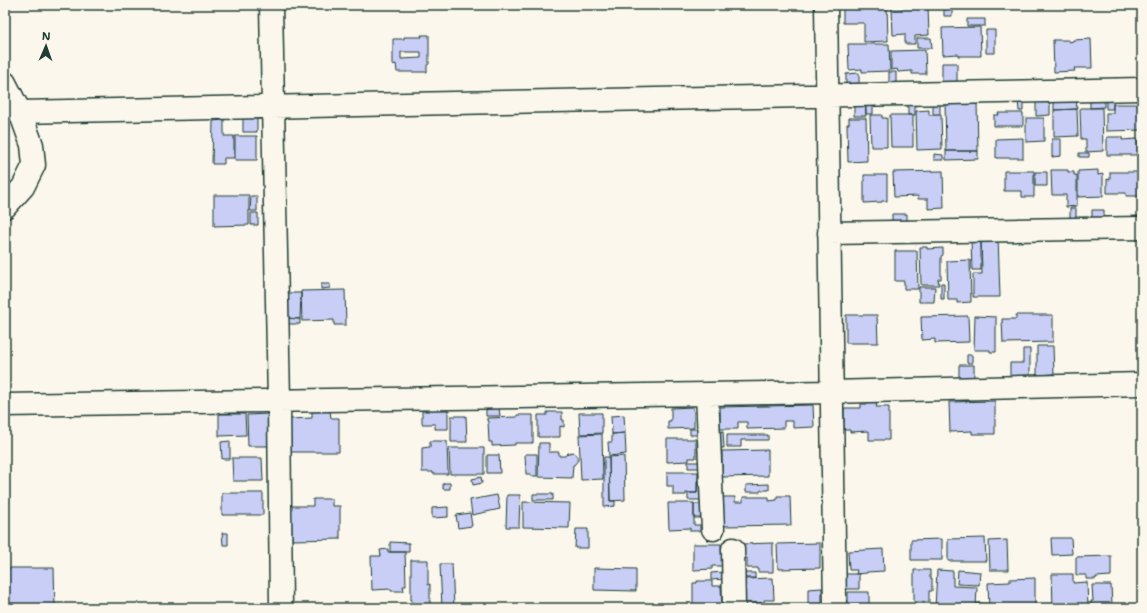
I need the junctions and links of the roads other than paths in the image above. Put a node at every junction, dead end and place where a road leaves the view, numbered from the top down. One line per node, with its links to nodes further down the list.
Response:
1 (271, 5): 6 (street)
2 (826, 5): 5 (street)
3 (5, 83): 7 (street)
4 (1142, 89): 5 (street)
5 (827, 96): 6 (street); 10 (street)
6 (273, 106): 7 (street); 14 (street)
7 (20, 112): 8 (street)
8 (5, 207)
9 (1142, 228): 10 (street)
10 (829, 233): 12 (street)
11 (1142, 384): 12 (street)
12 (831, 392): 13 (street); 20 (street)
13 (707, 394): 14 (street); 16 (street)
14 (279, 401): 15 (street); 18 (street)
15 (5, 405)
16 (713, 529)
17 (733, 549): 19 (street)
18 (281, 608)
19 (734, 608)
20 (835, 608)

